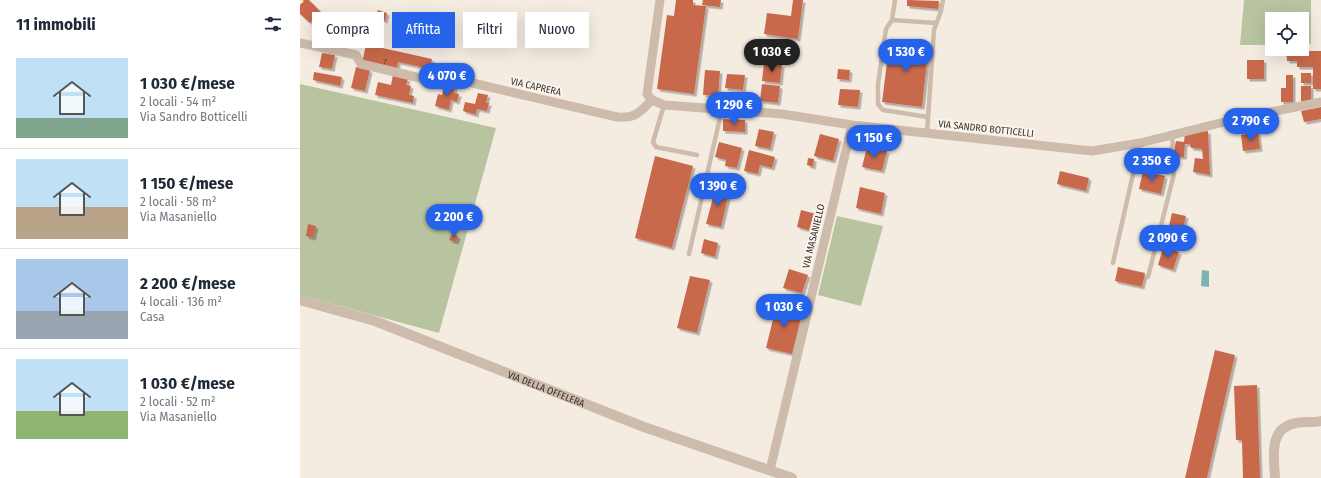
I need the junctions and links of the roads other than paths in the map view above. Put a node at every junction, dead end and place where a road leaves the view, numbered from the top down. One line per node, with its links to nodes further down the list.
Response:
1 (660, 0): 7 (street)
2 (895, 0): 4 (lane)
3 (943, 0): 5 (lane)
4 (892, 20): 5 (lane); 11 (lane)
5 (936, 23): 11 (lane)
6 (300, 43): 7 (street, VIA CAPRERA)
7 (652, 100): 9 (street, VIA SANDRO BOTTICELLI)
8 (1321, 102): 14 (street, VIA SANDRO BOTTICELLI)
9 (664, 105): 10 (street, VIA SANDRO BOTTICELLI); 16 (lane)
10 (722, 109): 12 (street, VIA SANDRO BOTTICELLI); 17 (lane)
11 (928, 117): 13 (lane)
12 (852, 125): 13 (street, VIA SANDRO BOTTICELLI); 22 (street, VIA MASANIELLO)
13 (927, 133): 15 (street, VIA SANDRO BOTTICELLI)
14 (1171, 135): 15 (street, VIA SANDRO BOTTICELLI); 19 (lane)
15 (1140, 143): 18 (lane)
16 (697, 155)
17 (689, 254)
18 (1113, 264)
19 (1148, 277)
20 (300, 300): 22 (street, VIA DELLA OFFELERA)
21 (1321, 421): 24 (street)
22 (770, 470): 23 (street, VIA DELLA OFFELERA)
23 (792, 478)
24 (1275, 478)

